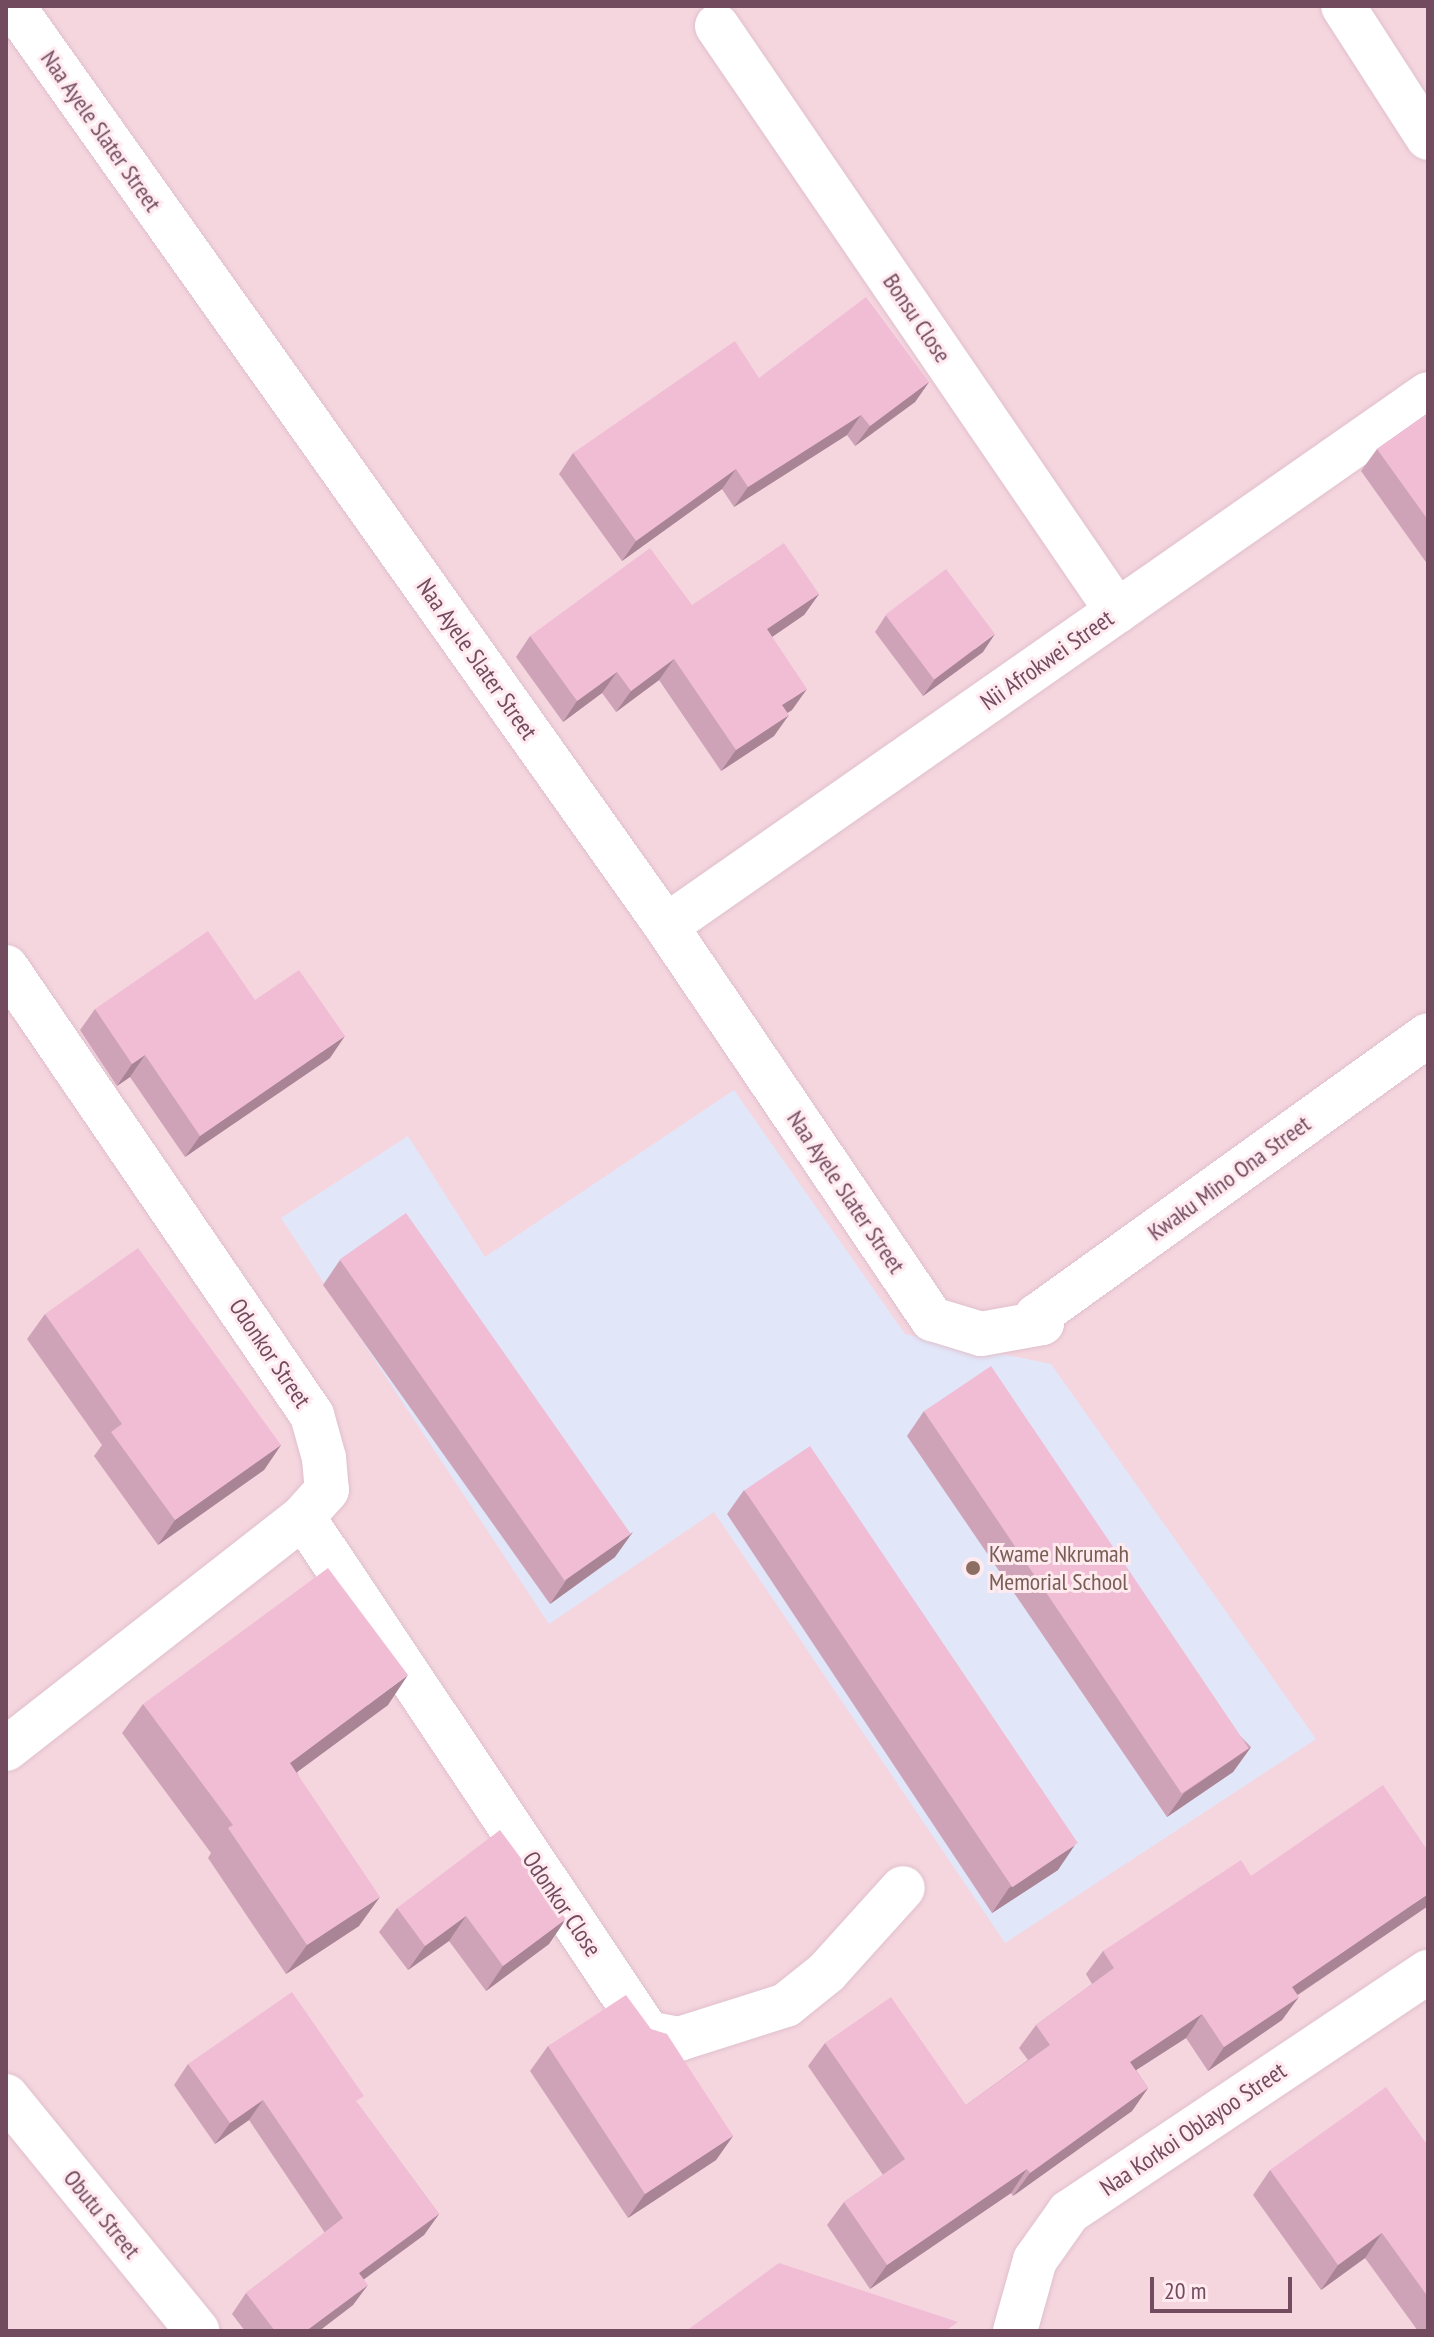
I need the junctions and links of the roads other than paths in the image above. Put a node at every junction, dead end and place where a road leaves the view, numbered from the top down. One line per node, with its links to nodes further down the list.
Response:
1 (13, 6): 7 (street, Naa Ayele Slater Street)
2 (1343, 6): 4 (street)
3 (717, 26): 6 (street, Bonsu Close)
4 (1428, 138)
5 (1428, 394): 6 (street, Nii Afrokwei Street)
6 (1117, 611): 7 (street, Nii Afrokwei Street)
7 (666, 926): 10 (street, Naa Ayele Slater Street)
8 (6, 967): 11 (street, Odonkor Street)
9 (1428, 1035): 10 (street, Kwaku Mino Ona Street)
10 (1042, 1323)
11 (303, 1517): 12 (street, Odonkor Street); 13 (street, Odonkor Close)
12 (6, 1749)
13 (903, 1888)
14 (1428, 1972): 17 (street, Naa Korkoi Oblayoo Street)
15 (6, 2096): 16 (street, Obutu Street)
16 (198, 2331)
17 (1015, 2331)

